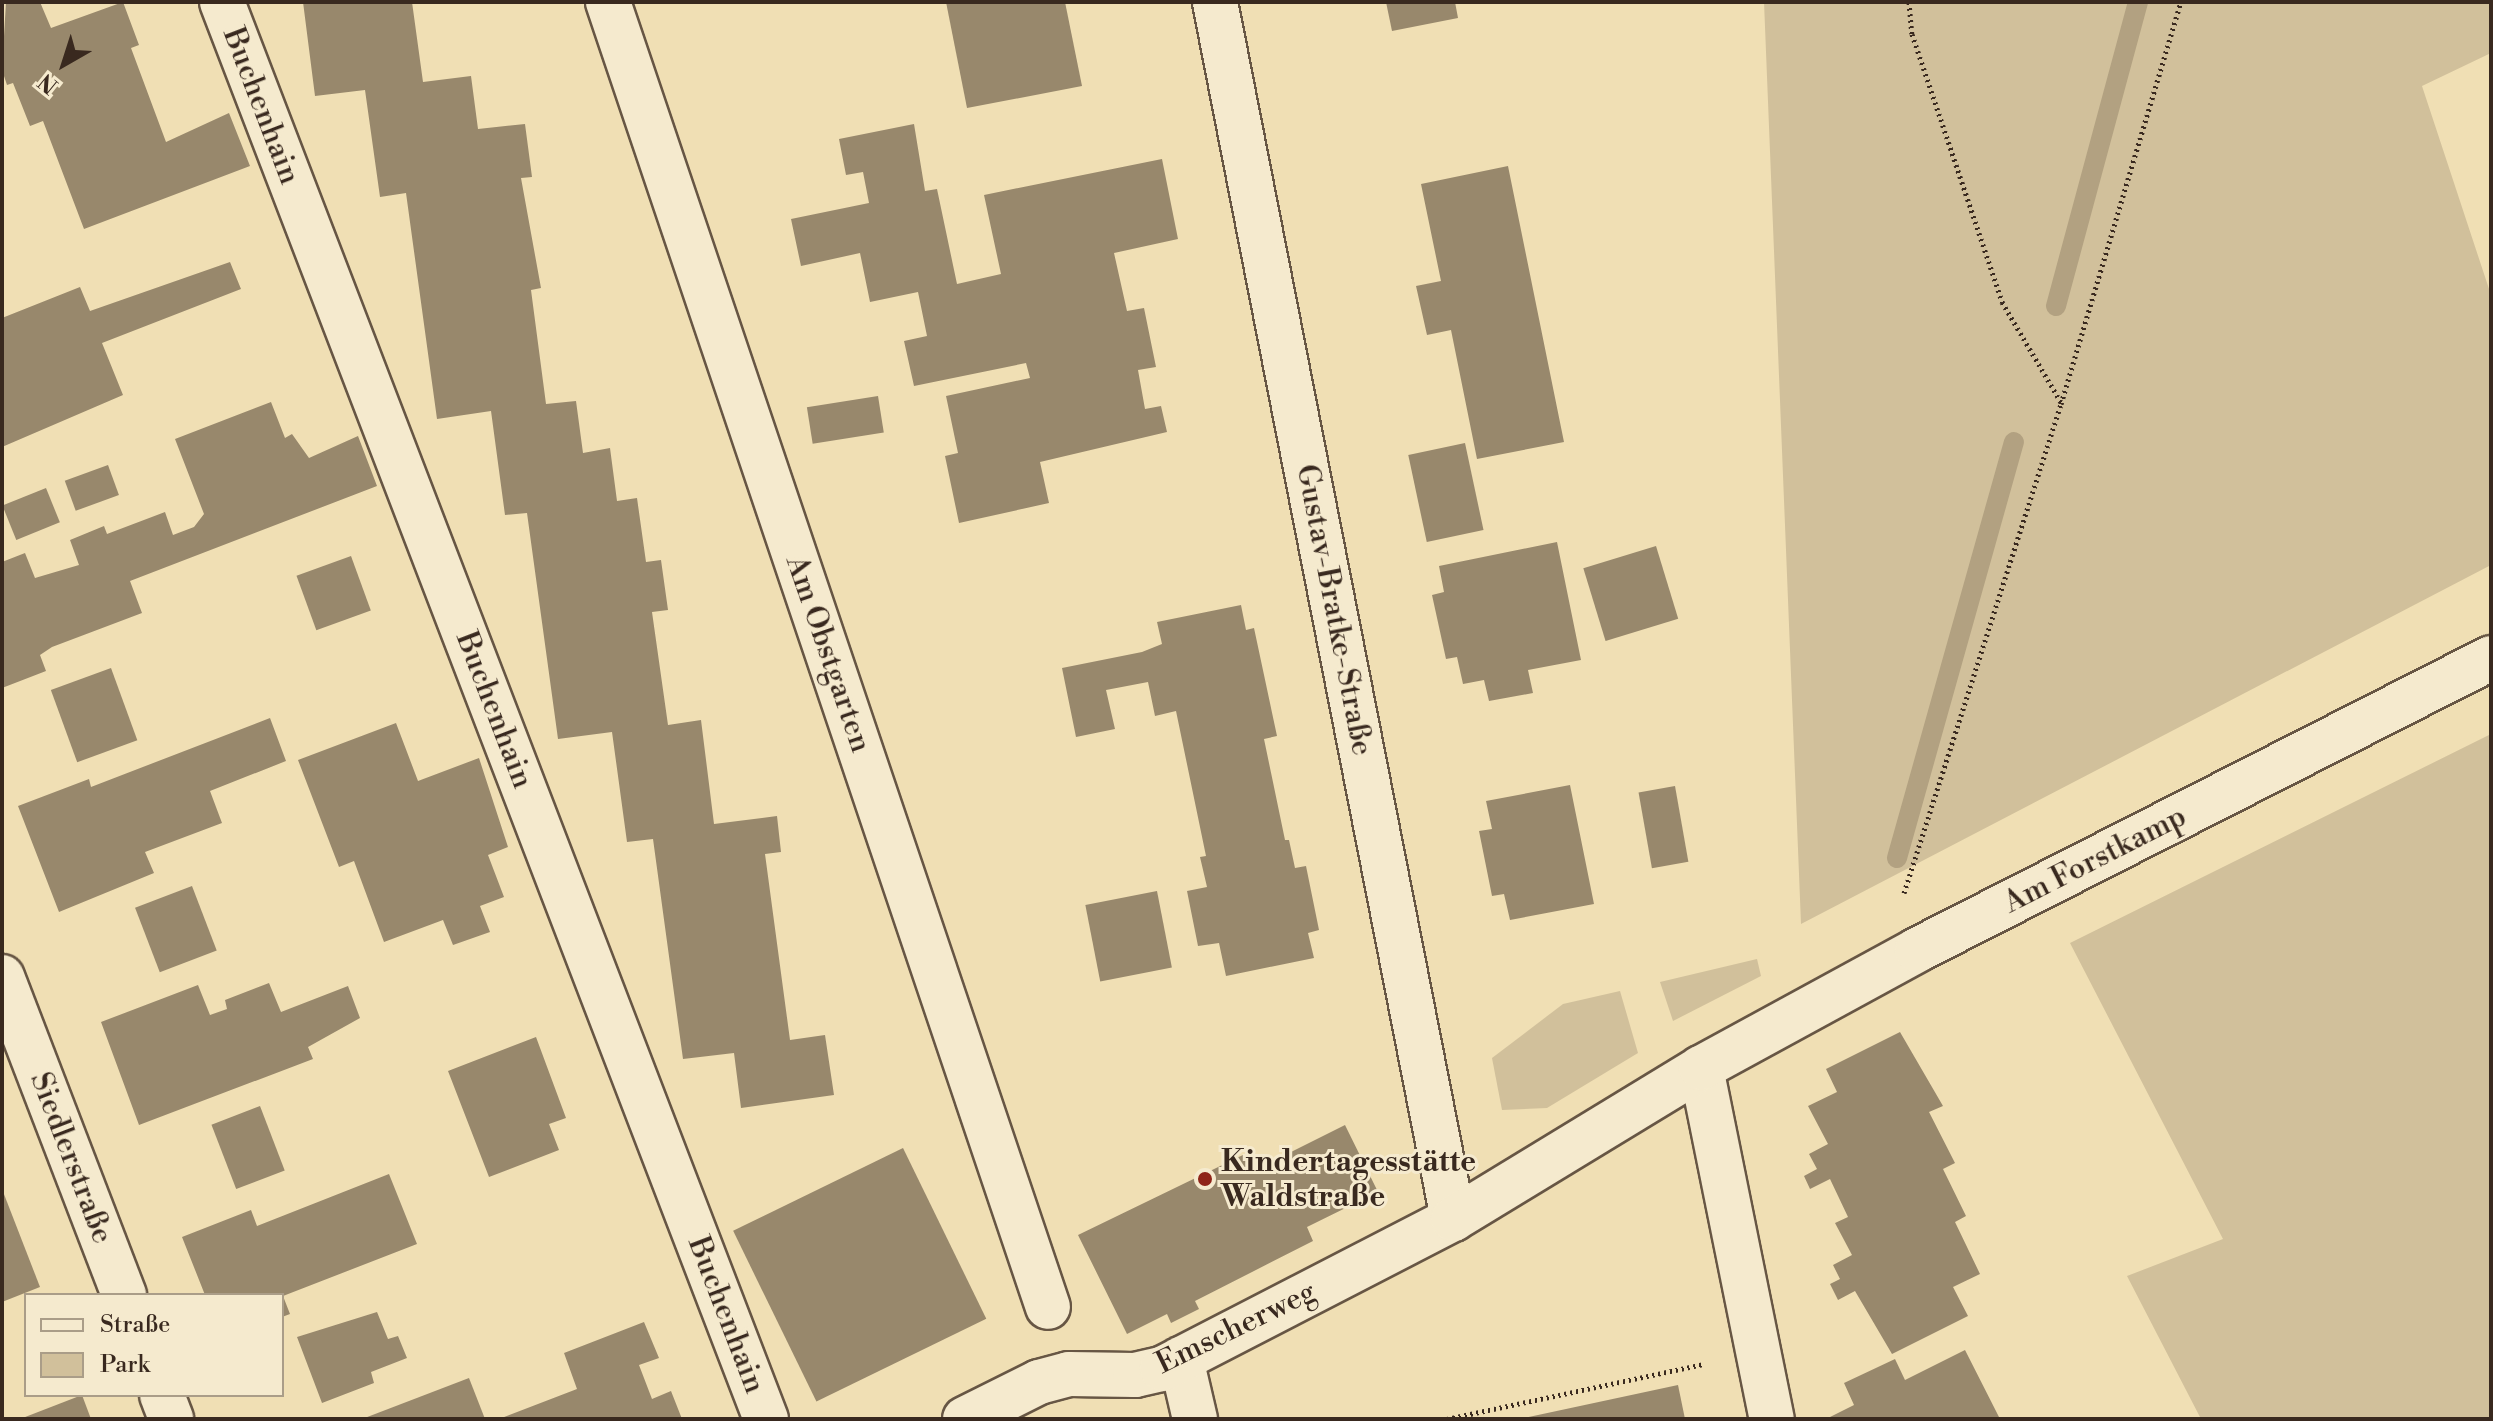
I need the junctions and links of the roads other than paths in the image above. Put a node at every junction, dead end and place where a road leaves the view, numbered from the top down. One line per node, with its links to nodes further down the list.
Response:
1 (222, 2): 13 (street, Buchenhain)
2 (608, 2): 9 (street, Am Obstgarten)
3 (1215, 2): 7 (street, Gustav-Bratke-Straße)
4 (2491, 658): 6 (street, Am Forstkamp)
5 (2, 977): 8 (street, Siedlerstraße)
6 (1701, 1068): 7 (street, Am Forstkamp); 16 (street)
7 (1453, 1219): 10 (street, Emscherweg)
8 (123, 1293)
9 (1048, 1307)
10 (1181, 1359): 14 (street, Emscherweg); 15 (street)
11 (163, 1397): 12 (street)
12 (171, 1419)
13 (766, 1419)
14 (965, 1419)
15 (1195, 1419)
16 (1772, 1419)

